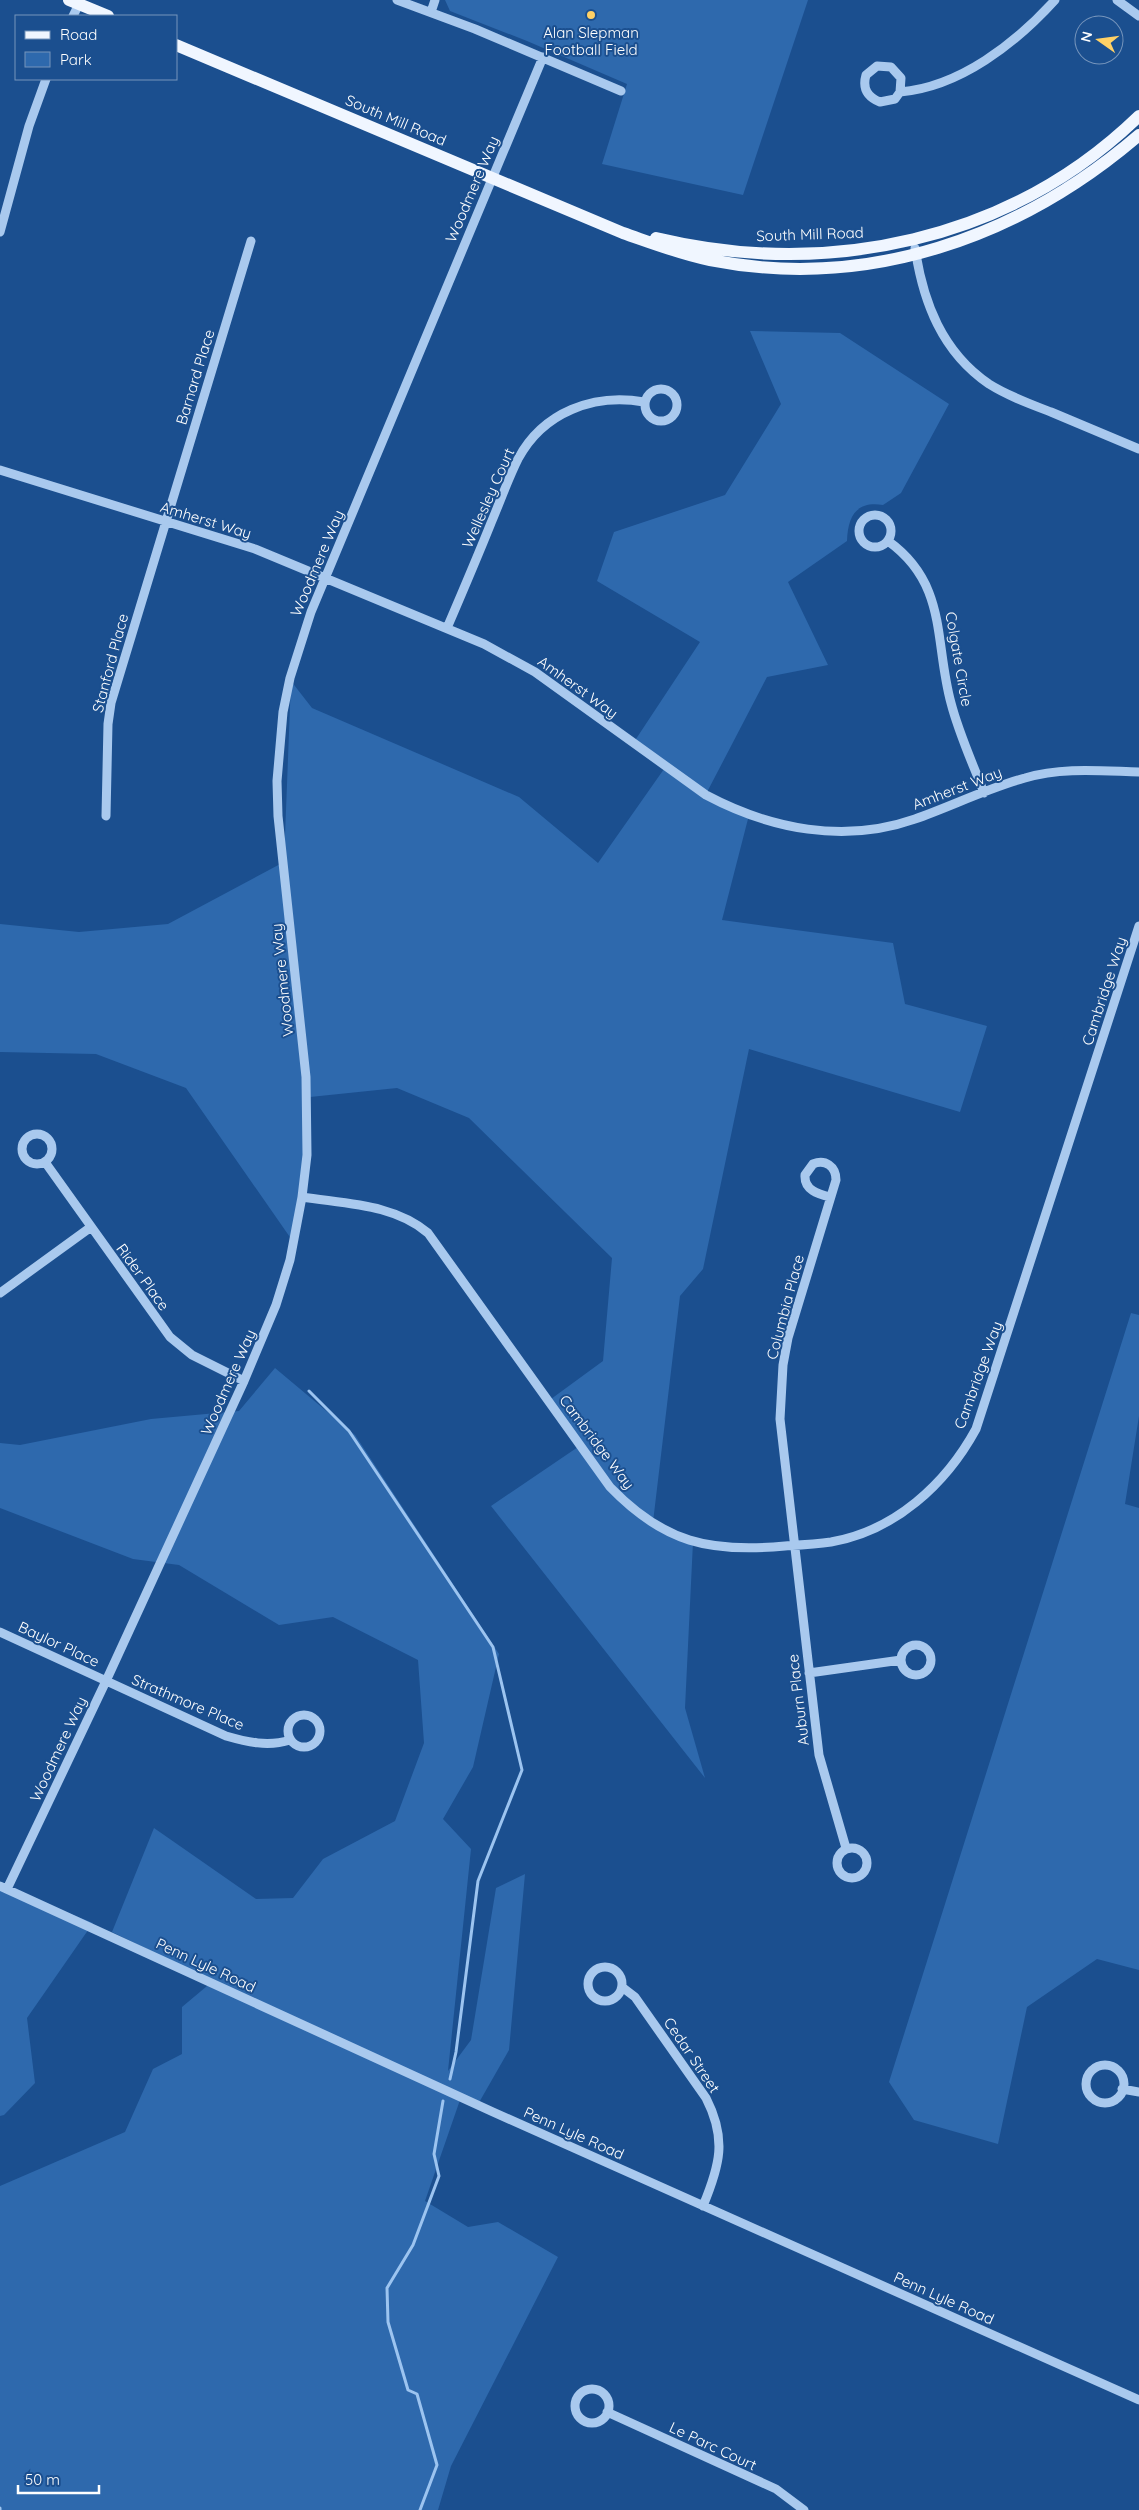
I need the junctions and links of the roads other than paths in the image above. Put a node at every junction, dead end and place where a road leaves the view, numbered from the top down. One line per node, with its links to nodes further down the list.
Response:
1 (397, 0): 6 (street)
2 (435, 0): 6 (street)
3 (1055, 0): 14 (street)
4 (1117, 0): 9 (street)
5 (74, 2): 7 (street); 8 (main road)
6 (431, 12): 11 (street)
7 (73, 15)
8 (106, 15)
9 (1139, 16)
10 (178, 46): 17 (main road, South Mill Road)
11 (543, 57): 13 (street); 17 (street, Woodmere Way)
12 (46, 80): 19 (street)
13 (621, 91)
14 (900, 92): 14 (street)
15 (1139, 116): 20 (main road, South Mill Road)
16 (1139, 135): 22 (main road, South Mill Road)
17 (491, 177): 18 (main road, South Mill Road); 28 (street, Woodmere Way)
18 (604, 224): 20 (main road, South Mill Road); 22 (main road, South Mill Road)
19 (0, 232)
20 (914, 240): 22 (street)
21 (251, 241): 26 (street, Barnard Place)
22 (916, 256): 24 (street)
23 (644, 402): 29 (street, Wellesley Court)
24 (1139, 449)
25 (0, 470): 26 (street, Amherst Way)
26 (166, 522): 28 (street, Amherst Way); 32 (street, Stanford Place)
27 (888, 541): 31 (street, Colgate Circle)
28 (325, 577): 29 (street, Amherst Way); 35 (street, Woodmere Way)
29 (447, 628): 31 (street, Amherst Way)
30 (1139, 772): 31 (street, Amherst Way)
31 (984, 793)
32 (106, 816)
33 (1139, 926): 40 (street, Cambridge Way)
34 (45, 1162): 37 (street, Rider Place)
35 (302, 1197): 39 (street, Woodmere Way); 40 (street, Cambridge Way)
36 (830, 1197): 40 (street, Columbia Place)
37 (91, 1227): 38 (street); 39 (street, Rider Place)
38 (0, 1293)
39 (244, 1381): 44 (street, Woodmere Way)
40 (794, 1545): 43 (street, Auburn Place)
41 (0, 1632): 44 (street, Baylor Place)
42 (901, 1660): 43 (street)
43 (809, 1673): 46 (street, Auburn Place)
44 (106, 1681): 45 (street, Strathmore Place); 47 (street, Woodmere Way)
45 (290, 1740)
46 (846, 1848)
47 (4, 1888): 51 (street, Penn Lyle Road)
48 (622, 1988): 51 (street, Cedar Street)
49 (1122, 2089): 49 (street); 50 (street)
50 (1139, 2092)
51 (703, 2206): 52 (street, Penn Lyle Road)
52 (1139, 2400)
53 (607, 2412): 54 (street, Le Parc Court)
54 (804, 2510)

